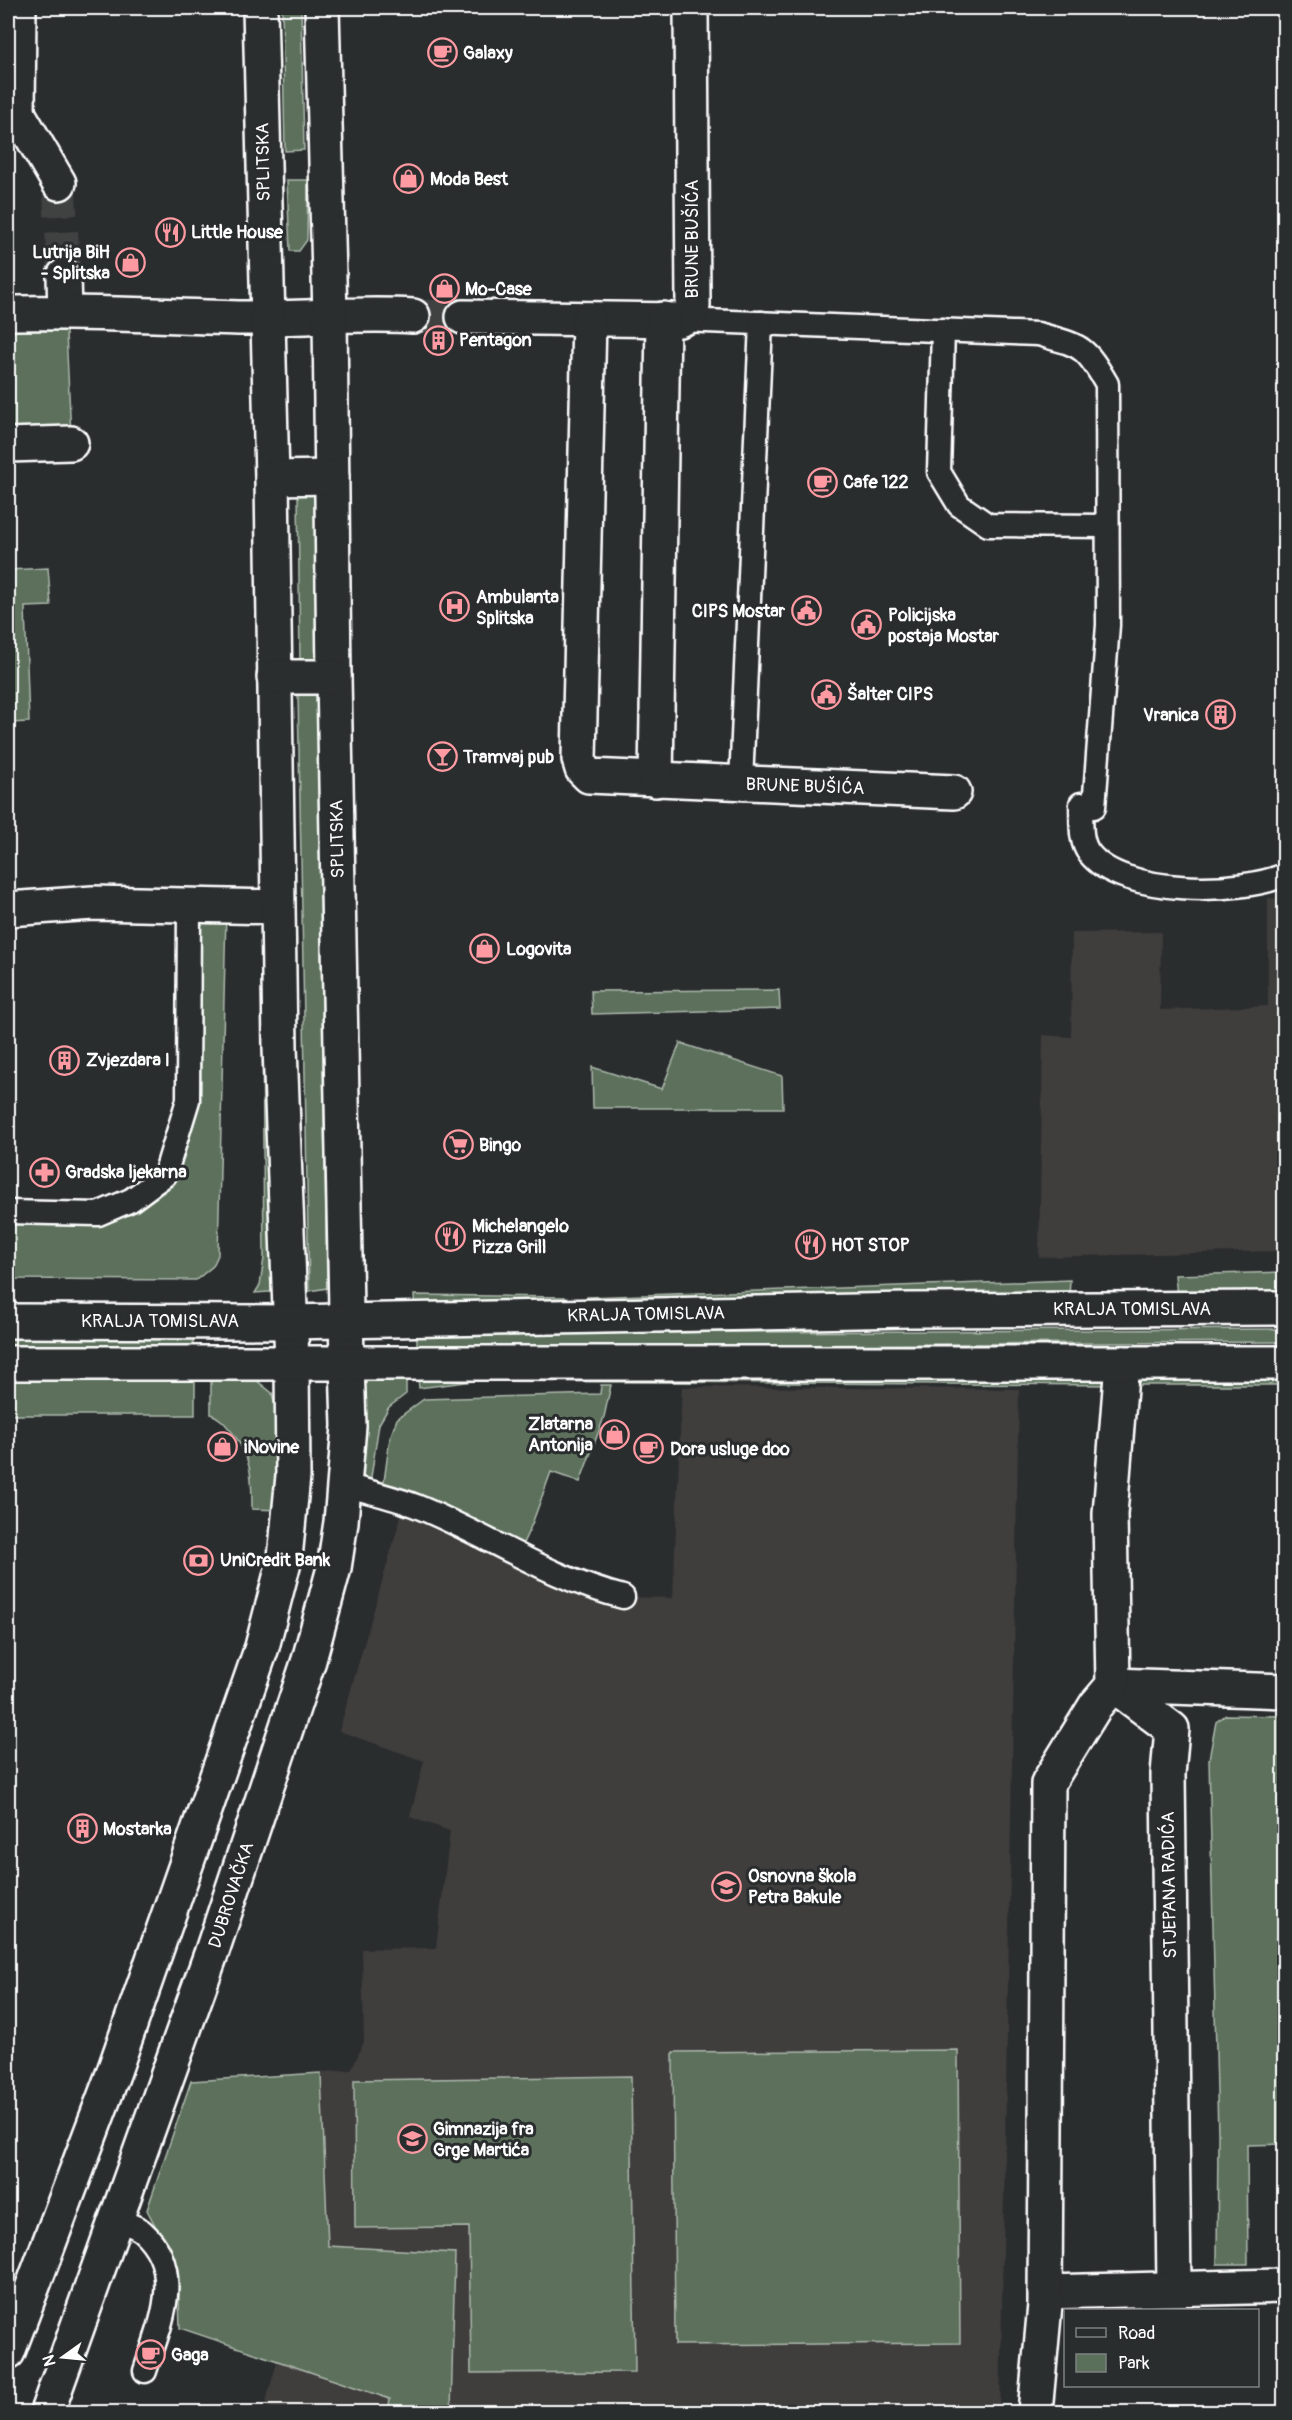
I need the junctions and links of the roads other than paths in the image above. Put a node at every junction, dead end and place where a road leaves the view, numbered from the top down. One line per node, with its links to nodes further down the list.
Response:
1 (19, 8): 5 (street)
2 (260, 8): 10 (street, SPLITSKA)
3 (322, 8): 11 (street, SPLITSKA)
4 (691, 8): 14 (street, BRUNE BUŠIĆA)
5 (13, 113): 6 (street)
6 (59, 183)
7 (64, 276): 8 (street)
8 (65, 312): 9 (street); 10 (street)
9 (8, 313)
10 (268, 316): 11 (street); 21 (street, SPLITSKA)
11 (330, 316): 12 (street); 20 (street, SPLITSKA)
12 (413, 316)
13 (463, 317): 15 (street)
14 (671, 319): 15 (street); 16 (lane); 25 (street)
15 (589, 320): 25 (street, BRUNE BUŠIĆA)
16 (761, 323): 17 (lane); 26 (lane)
17 (943, 330): 22 (lane); 22 (lane)
18 (71, 443): 19 (street)
19 (8, 445)
20 (332, 477): 21 (street); 24 (street, SPLITSKA)
21 (272, 478): 23 (street, SPLITSKA)
22 (1107, 526): 28 (lane)
23 (274, 677): 24 (street); 30 (street, SPLITSKA)
24 (334, 677): 34 (street, SPLITSKA)
25 (656, 780): 26 (street, BRUNE BUŠIĆA)
26 (741, 783): 27 (street, BRUNE BUŠIĆA)
27 (954, 792)
28 (1284, 874)
29 (189, 905): 30 (street); 31 (street); 32 (lane)
30 (277, 907): 36 (street, SPLITSKA)
31 (8, 909)
32 (8, 1212)
33 (1284, 1308): 34 (street, KRALJA TOMISLAVA)
34 (348, 1320): 36 (street, KRALJA TOMISLAVA); 39 (street, SPLITSKA)
35 (8, 1321): 36 (street, KRALJA TOMISLAVA)
36 (289, 1322): 37 (street, SPLITSKA)
37 (292, 1362): 38 (street); 39 (street); 50 (street)
38 (8, 1363)
39 (347, 1363): 40 (street); 42 (street, DUBROVAČKA)
40 (1122, 1363): 41 (street); 44 (street)
41 (1284, 1363)
42 (345, 1485): 43 (lane); 46 (street, DUBROVAČKA)
43 (623, 1597)
44 (1113, 1685): 45 (street); 48 (street, STJEPANA RADIĆA); 49 (street)
45 (1284, 1691)
46 (116, 2220): 51 (lane); 52 (street, DUBROVAČKA)
47 (1284, 2286): 48 (street)
48 (1174, 2288): 49 (street)
49 (1045, 2292): 53 (street)
50 (8, 2352)
51 (146, 2371)
52 (46, 2412)
53 (1035, 2412)

